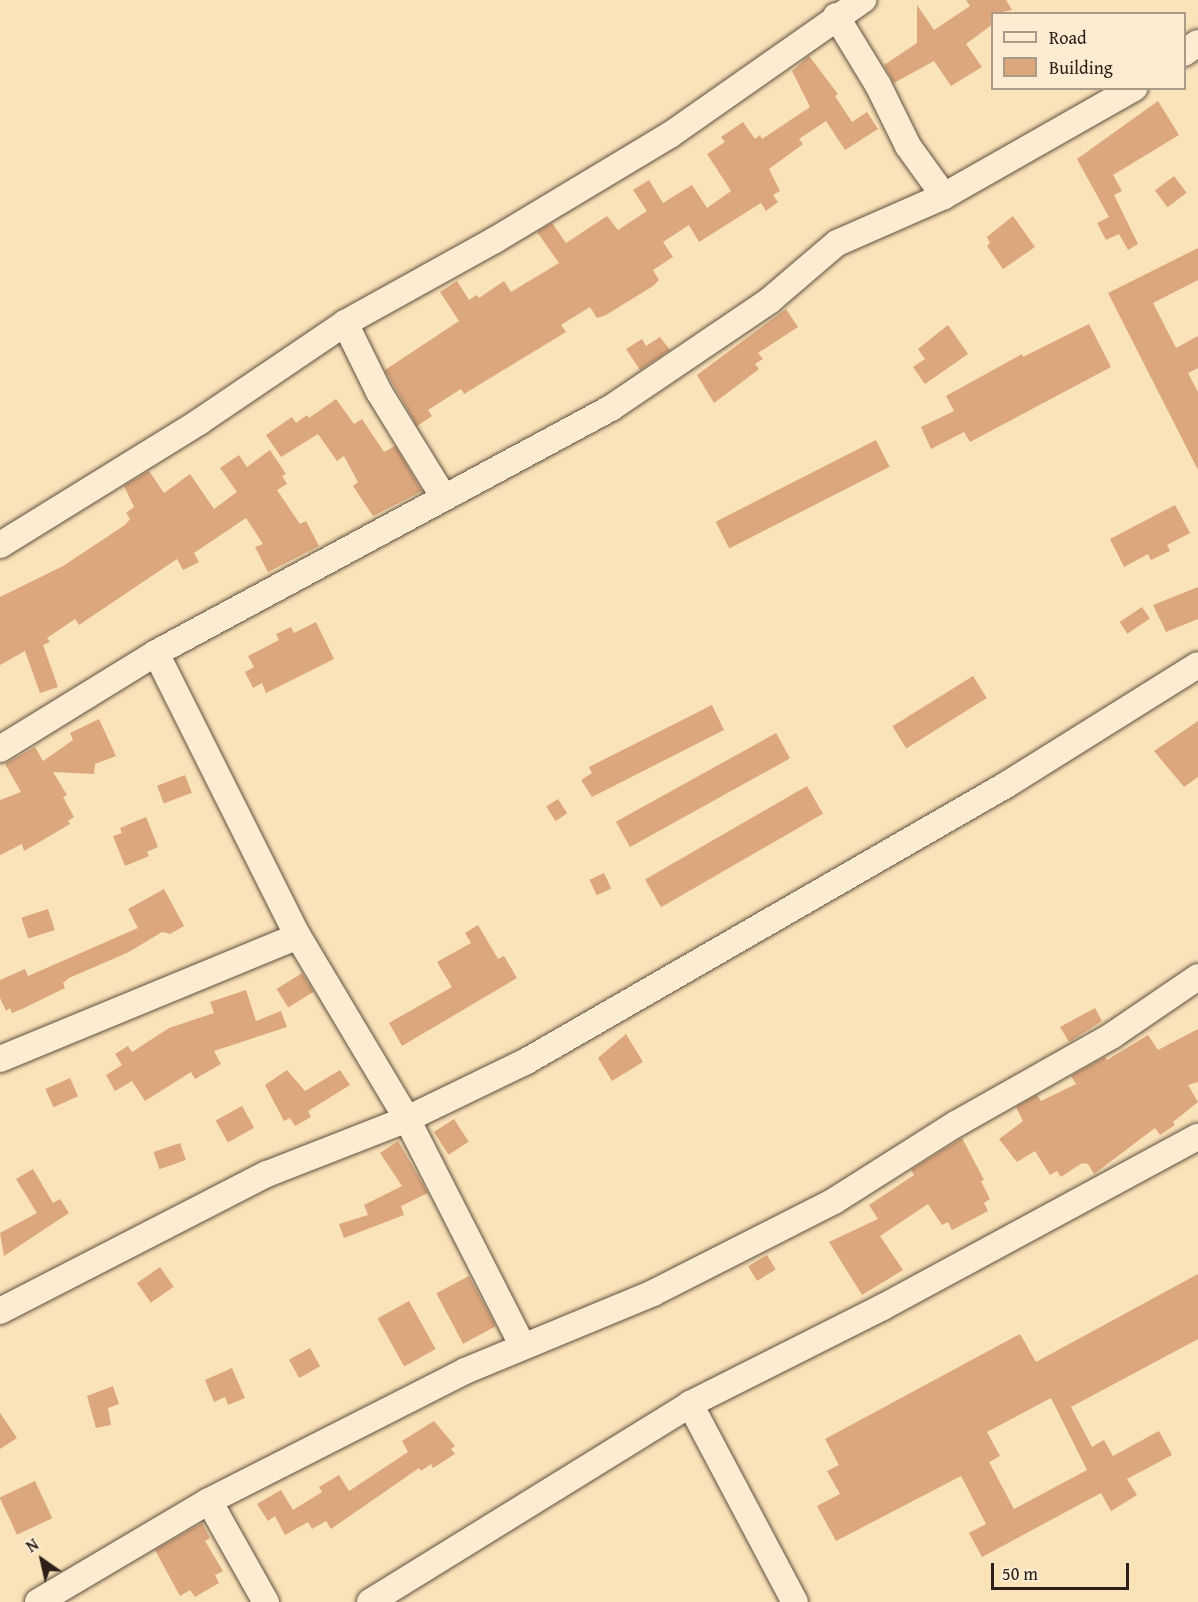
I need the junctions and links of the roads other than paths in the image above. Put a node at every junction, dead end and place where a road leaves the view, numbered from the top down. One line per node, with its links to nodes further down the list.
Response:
1 (863, 0): 2 (street)
2 (836, 16): 4 (street); 5 (street)
3 (1130, 90): 4 (street)
4 (944, 196): 6 (street)
5 (345, 323): 6 (street); 7 (street)
6 (443, 496): 8 (street)
7 (0, 545)
8 (156, 653): 10 (street); 11 (street)
9 (1198, 665): 14 (street)
10 (0, 749)
11 (298, 936): 13 (street); 14 (street)
12 (1198, 977): 17 (street)
13 (0, 1059)
14 (406, 1119): 16 (street); 17 (street)
15 (1198, 1137): 18 (street)
16 (0, 1311)
17 (522, 1345): 19 (street)
18 (690, 1404): 22 (street); 23 (street)
19 (209, 1501): 20 (street); 21 (street)
20 (38, 1602)
21 (266, 1602)
22 (370, 1602)
23 (795, 1602)

